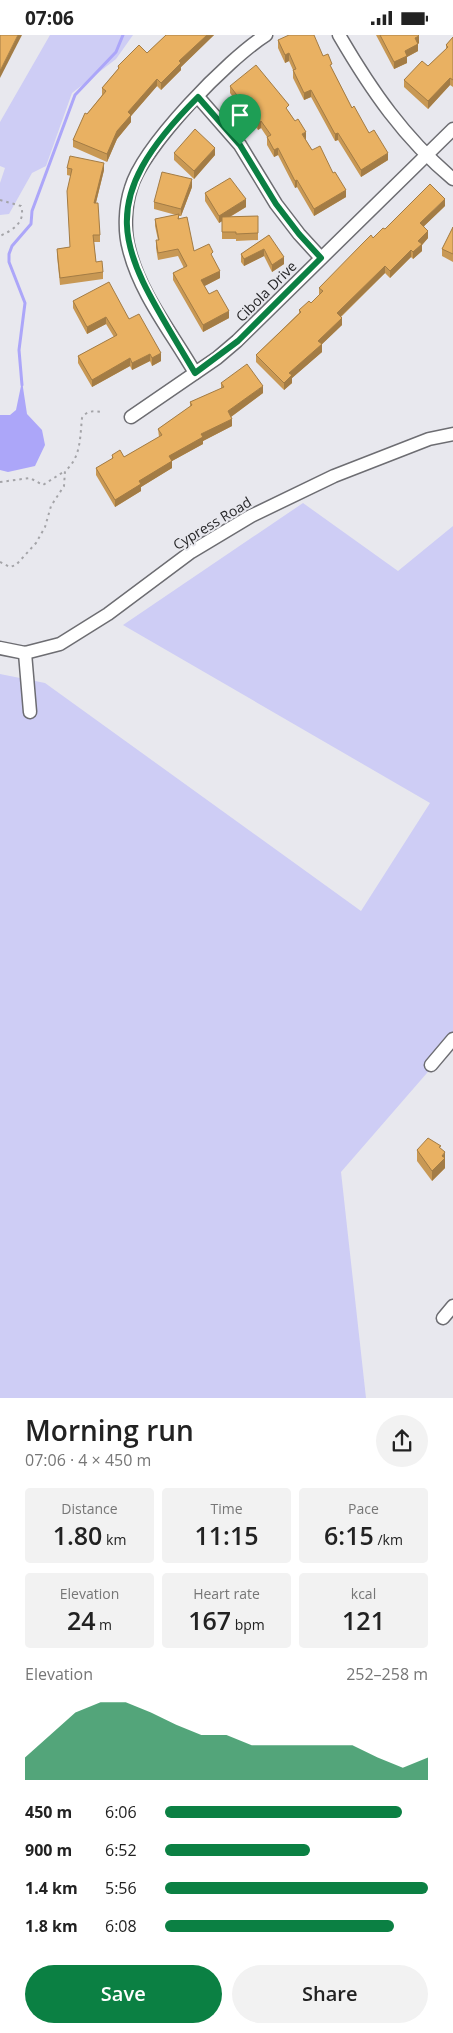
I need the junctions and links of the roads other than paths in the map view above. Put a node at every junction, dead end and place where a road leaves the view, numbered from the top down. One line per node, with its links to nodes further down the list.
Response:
1 (266, 35): 3 (street)
2 (339, 35): 5 (street)
3 (198, 97): 7 (street); 8 (street)
4 (453, 129): 5 (street, Cibola Drive)
5 (426, 156): 6 (street); 7 (street, Cibola Drive)
6 (453, 179)
7 (321, 258): 8 (street, Cibola Drive)
8 (195, 373): 9 (street, Cibola Drive)
9 (131, 417)
10 (453, 434): 12 (street, Cypress Road)
11 (0, 649): 12 (street, Cypress Road)
12 (25, 653): 13 (street)
13 (30, 713)
14 (449, 1043): 15 (street)
15 (431, 1065)
16 (453, 1307): 17 (street)
17 (443, 1318)

